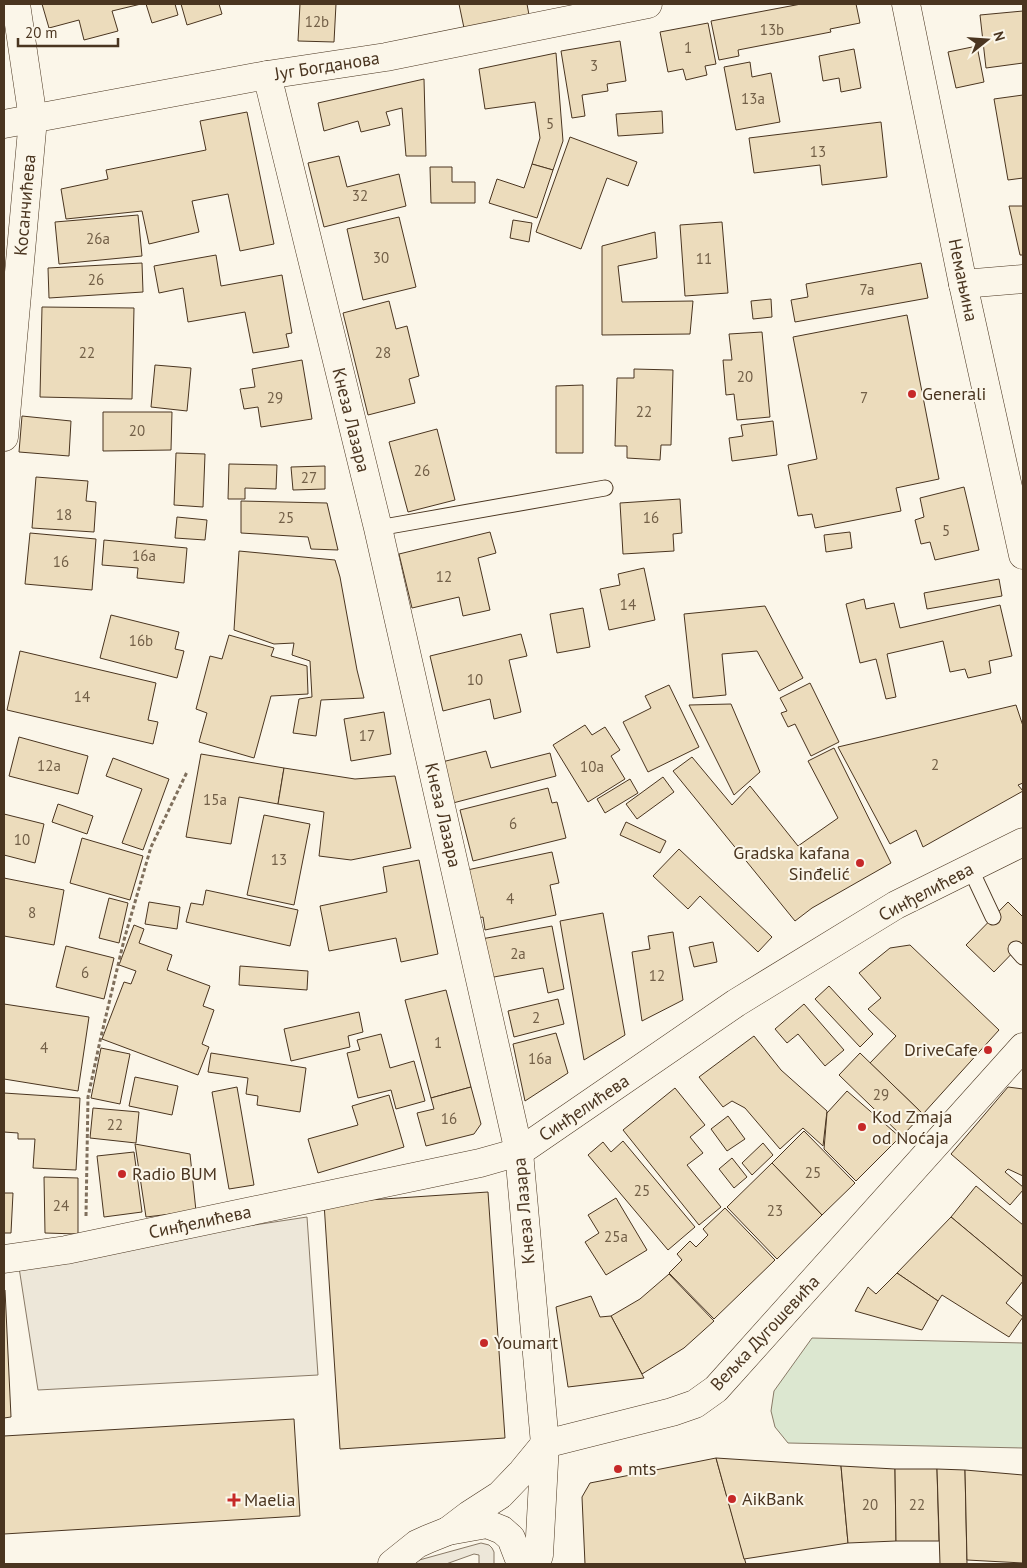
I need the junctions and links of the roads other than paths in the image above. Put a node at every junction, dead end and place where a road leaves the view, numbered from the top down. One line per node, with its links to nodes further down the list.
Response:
1 (16, 4): 5 (street, Косанчићева)
2 (648, 4): 4 (street, Југ Богданова)
3 (906, 4): 8 (street, Немањина)
4 (267, 76): 5 (street, Југ Богданова); 11 (street, Кнеза Лазара)
5 (33, 119): 6 (street, Југ Богданова); 9 (street, Косанчићева)
6 (4, 124)
7 (1023, 279): 8 (street)
8 (963, 284): 12 (street, Немањина)
9 (4, 437)
10 (605, 488): 11 (lane)
11 (378, 528): 17 (street, Кнеза Лазара)
12 (1023, 555)
13 (1023, 842): 14 (street, Синђелићева)
14 (970, 868): 15 (lane); 17 (street, Синђелићева)
15 (993, 917)
16 (1023, 1047): 19 (street, Вељка Дугошевића)
17 (520, 1152): 18 (street, Синђелићева); 19 (street, Кнеза Лазара)
18 (4, 1260)
19 (545, 1444): 20 (street); 23 (street, Кнеза Лазара)
20 (448, 1530): 21 (street); 22 (street)
21 (392, 1564)
22 (521, 1564)
23 (536, 1564)

